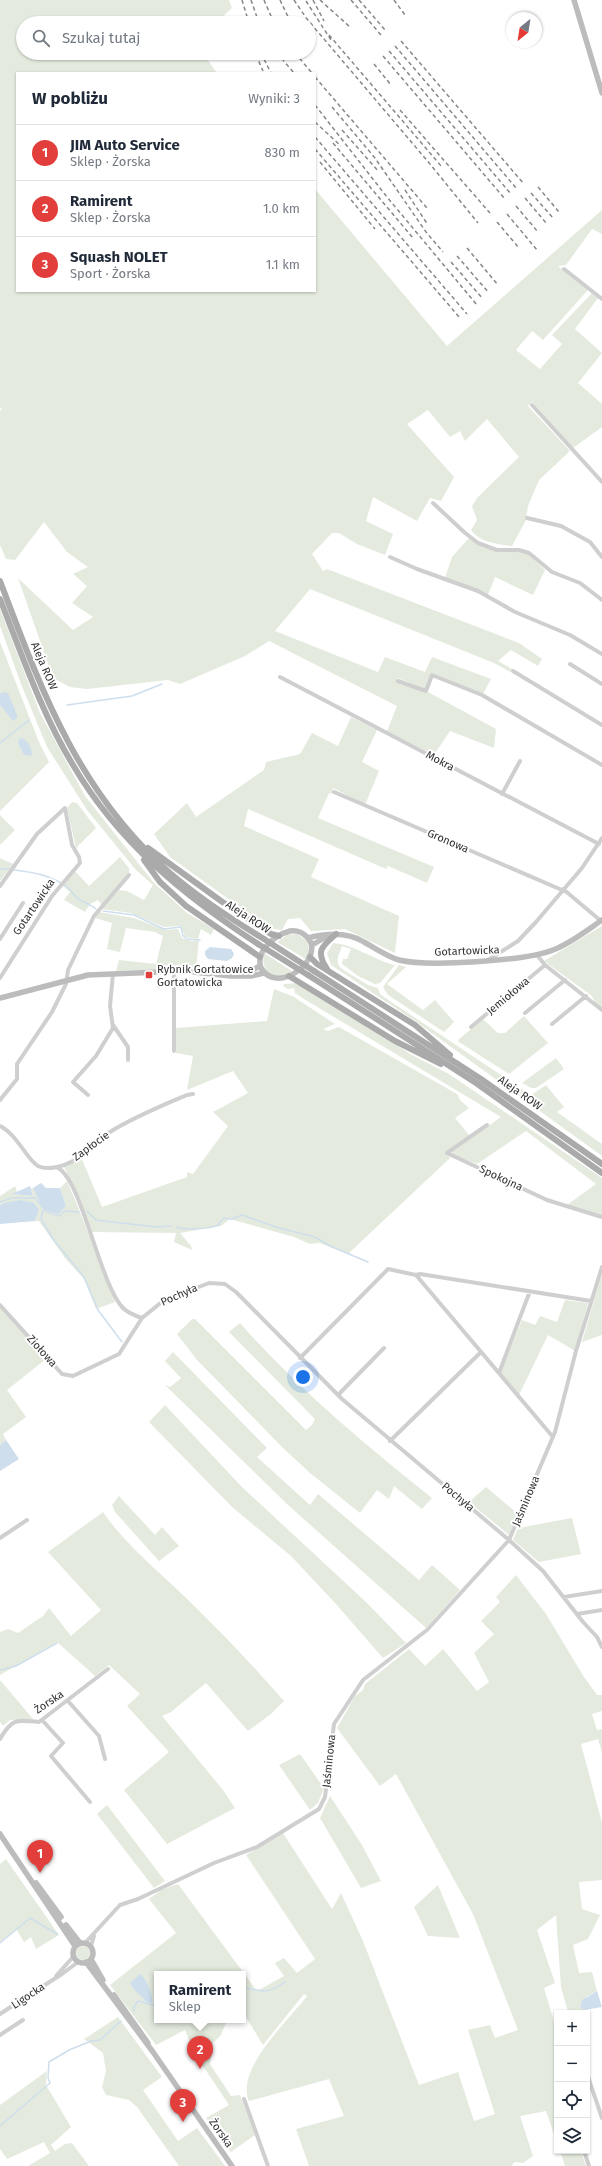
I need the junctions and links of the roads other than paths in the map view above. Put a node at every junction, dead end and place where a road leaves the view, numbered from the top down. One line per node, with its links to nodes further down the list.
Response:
1 (574, 0): 2 (street)
2 (602, 93)
3 (564, 269): 4 (street)
4 (602, 298)
5 (532, 405): 6 (street)
6 (602, 482)
7 (433, 503): 13 (street)
8 (527, 518): 10 (street)
9 (390, 557): 14 (street)
10 (602, 557)
11 (0, 581): 26 (main road, Aleja ROW)
12 (0, 599): 28 (main road, Aleja ROW)
13 (602, 600)
14 (602, 654)
15 (570, 664): 19 (street)
16 (513, 672): 20 (street)
17 (280, 677): 24 (street, Mokra)
18 (398, 681): 22 (street)
19 (602, 684)
20 (602, 725)
21 (520, 760): 24 (street)
22 (602, 765)
23 (334, 792): 31 (street, Gronowa)
24 (502, 794): 27 (street, Mokra)
25 (602, 838): 27 (street)
26 (136, 840): 35 (main road); 63 (main road, Aleja ROW, bridge)
27 (600, 844): 31 (street)
28 (136, 849): 40 (main road); 64 (main road, Aleja ROW, bridge)
29 (129, 875): 52 (street)
30 (0, 886): 51 (street, Gotartowicka)
31 (563, 889): 33 (street, Gronowa); 42 (street)
32 (23, 903): 37 (street)
33 (601, 920): 39 (street, Gotartowicka)
34 (333, 934): 36 (street, Gotartowicka); 38 (street); 42 (street, Gotartowicka); 45 (main road)
35 (279, 936): 36 (street); 40 (street)
36 (308, 938): 38 (street)
37 (0, 940)
38 (312, 945): 41 (street)
39 (537, 956): 42 (street, Gotartowicka); 43 (street)
40 (260, 957): 44 (street)
41 (310, 957): 45 (main road); 50 (street)
42 (488, 960)
43 (544, 965): 53 (street); 60 (street, Jemiołowa)
44 (260, 966): 47 (street); 49 (street)
45 (328, 970): 63 (main road)
46 (174, 971): 48 (street); 49 (street); 61 (street)
47 (264, 973): 49 (street); 50 (street)
48 (113, 974): 52 (street); 59 (street)
49 (240, 976)
50 (289, 976): 64 (main road)
51 (0, 978)
52 (66, 980): 55 (street); 67 (street)
53 (565, 980): 54 (street); 57 (street)
54 (586, 996): 56 (street); 58 (street)
55 (0, 998)
56 (602, 1010)
57 (525, 1013)
58 (552, 1024)
59 (113, 1025): 62 (street); 66 (street)
60 (471, 1027)
61 (174, 1051)
62 (128, 1060)
63 (459, 1064): 70 (main road, Aleja ROW)
64 (459, 1072): 72 (main road, Aleja ROW)
65 (193, 1094): 71 (street, Zapłocie)
66 (88, 1095)
67 (0, 1100)
68 (487, 1125): 73 (street, Spokojna)
69 (0, 1126): 71 (street, Zapłocie)
70 (602, 1164)
71 (55, 1167): 80 (street)
72 (602, 1173)
73 (602, 1217)
74 (602, 1267): 75 (street, Jaśminowa)
75 (600, 1274): 78 (street, Jaśminowa)
76 (416, 1275): 77 (street); 82 (street); 83 (street)
77 (530, 1291): 78 (street); 84 (street)
78 (591, 1301): 86 (street, Jaśminowa)
79 (0, 1305): 80 (street, Ziołowa)
80 (142, 1318): 83 (street, Pochyła)
81 (384, 1348): 85 (street)
82 (481, 1352): 84 (street); 87 (street)
83 (300, 1358): 85 (street, Pochyła)
84 (499, 1373): 86 (street)
85 (338, 1395): 87 (street, Pochyła)
86 (553, 1437): 90 (street, Jaśminowa)
87 (390, 1441): 90 (street, Pochyła)
88 (26, 1520): 89 (street)
89 (0, 1538)
90 (509, 1540): 92 (street, Pochyła); 103 (street, Jaśminowa)
91 (602, 1592): 92 (street)
92 (564, 1597): 94 (street, Pochyła)
93 (602, 1610): 94 (street)
94 (577, 1614): 95 (street, Pochyła)
95 (602, 1647)
96 (108, 1669): 97 (street, Żorska)
97 (68, 1701): 98 (street, Żorska); 100 (street)
98 (42, 1720): 99 (street, Żorska); 101 (street)
99 (0, 1739)
100 (105, 1758)
101 (90, 1802)
102 (0, 1834): 104 (street)
103 (94, 1934): 104 (street, Jaśminowa); 105 (street, Jaśminowa)
104 (80, 1944): 105 (street); 106 (street)
105 (91, 1946): 107 (street)
106 (75, 1959): 107 (street); 108 (street, Ligocka)
107 (88, 1961): 115 (street, Żorska)
108 (0, 2014)
109 (23, 2020): 110 (street)
110 (0, 2035)
111 (590, 2082): 113 (street)
112 (244, 2099): 116 (street)
113 (602, 2118)
114 (585, 2154): 117 (street)
115 (232, 2166)
116 (268, 2166)
117 (589, 2166)

